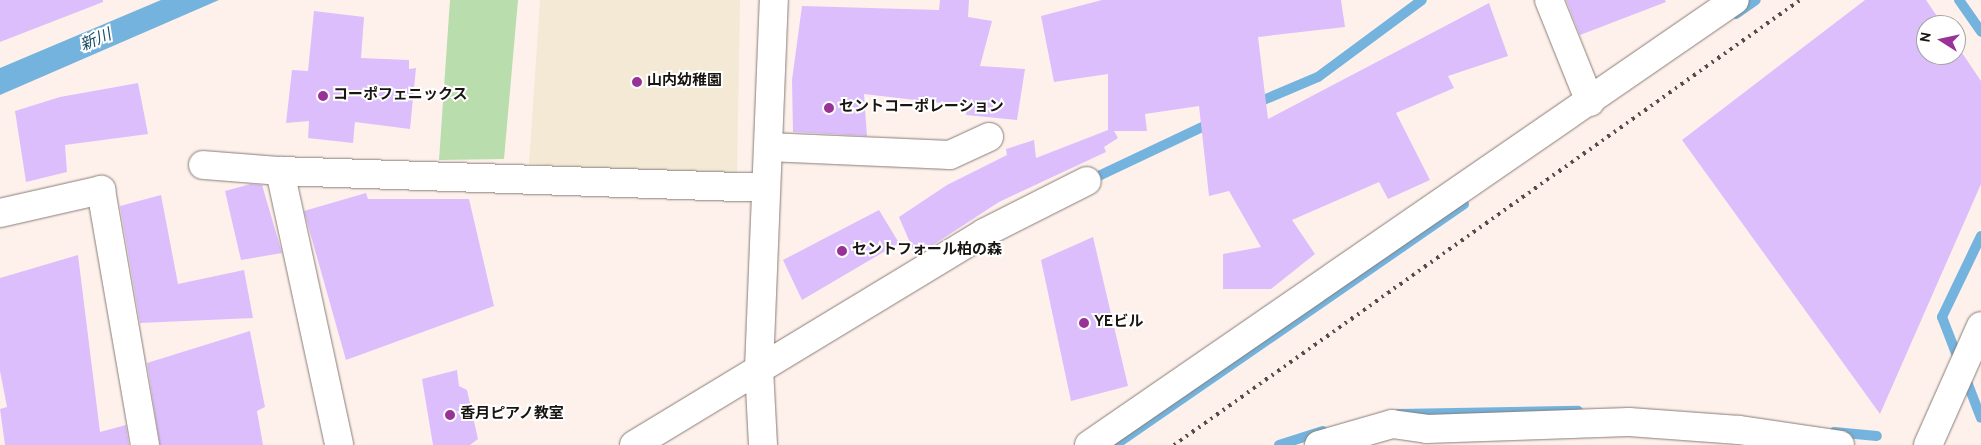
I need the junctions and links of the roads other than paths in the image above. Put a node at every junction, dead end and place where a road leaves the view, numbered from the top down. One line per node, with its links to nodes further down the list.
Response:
1 (774, 0): 6 (street)
2 (1549, 0): 4 (street)
3 (1735, 0): 4 (street)
4 (1590, 102): 19 (street)
5 (989, 137): 6 (street)
6 (768, 147): 10 (street)
7 (203, 165): 8 (street)
8 (280, 171): 10 (street); 16 (street)
9 (1087, 182): 13 (street)
10 (766, 188): 13 (street)
11 (0, 214): 15 (street)
12 (1979, 335): 14 (street)
13 (758, 369): 17 (street); 18 (street)
14 (1939, 418): 22 (street); 23 (street)
15 (146, 445)
16 (340, 445)
17 (634, 445)
18 (763, 445)
19 (1089, 445)
20 (1319, 445): 21 (street)
21 (1840, 445)
22 (1928, 445)
23 (1950, 445)

